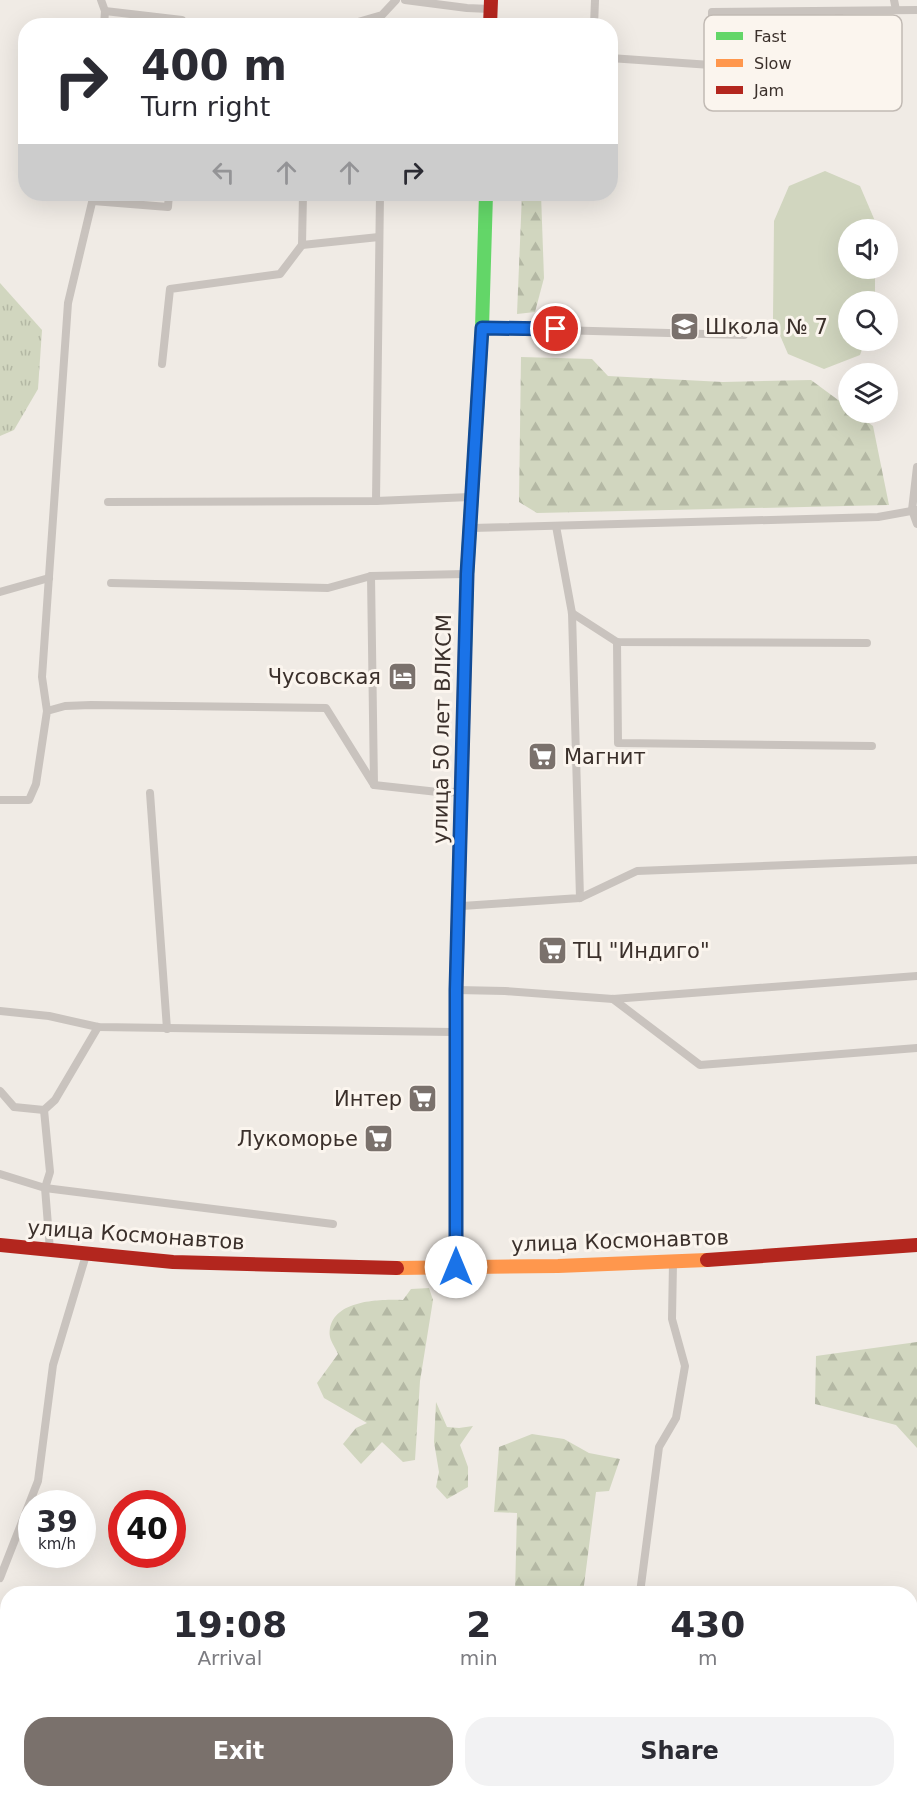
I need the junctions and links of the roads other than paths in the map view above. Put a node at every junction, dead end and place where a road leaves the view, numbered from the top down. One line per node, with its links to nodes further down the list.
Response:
1 (101, 0): 7 (lane)
2 (396, 0): 11 (lane)
3 (405, 0): 6 (lane)
4 (595, 0): 17 (lane)
5 (894, 0): 8 (lane)
6 (491, 4)
7 (105, 10): 14 (lane); 15 (lane)
8 (896, 10): 9 (lane); 10 (lane)
9 (917, 10)
10 (838, 12): 12 (lane); 13 (lane)
11 (382, 15): 16 (lane)
12 (712, 15)
13 (838, 15)
14 (104, 18)
15 (167, 18)
16 (372, 18)
17 (594, 18)
18 (618, 58): 19 (lane)
19 (704, 64)
20 (92, 201): 41 (lane)
21 (123, 201): 22 (lane)
22 (168, 201)
23 (303, 201): 27 (lane)
24 (380, 201): 26 (lane)
25 (486, 201): 28 (street, улица 50 лет ВЛКСМ)
26 (379, 237): 27 (lane); 33 (lane)
27 (302, 245): 30 (lane)
28 (482, 328): 29 (lane); 32 (street, улица 50 лет ВЛКСМ)
29 (744, 335)
30 (162, 364)
31 (917, 467): 35 (lane)
32 (472, 497): 33 (lane); 38 (street, улица 50 лет ВЛКСМ)
33 (376, 501): 34 (lane)
34 (108, 502)
35 (915, 510): 36 (lane); 37 (lane)
36 (917, 524)
37 (556, 526): 38 (lane); 44 (lane)
38 (471, 528): 39 (street, улица 50 лет ВЛКСМ)
39 (467, 574): 40 (lane); 50 (street, улица 50 лет ВЛКСМ)
40 (371, 576): 42 (lane); 49 (lane)
41 (49, 578): 43 (lane); 47 (lane)
42 (111, 583)
43 (0, 592)
44 (572, 613): 45 (lane); 54 (lane)
45 (617, 642): 46 (lane); 48 (lane)
46 (867, 643)
47 (47, 711): 49 (lane); 52 (lane)
48 (872, 746)
49 (374, 786): 50 (lane)
50 (463, 790): 55 (street, улица 50 лет ВЛКСМ)
51 (150, 793): 61 (lane)
52 (0, 800)
53 (917, 860): 54 (lane)
54 (580, 898): 55 (lane)
55 (458, 906): 57 (street, улица 50 лет ВЛКСМ)
56 (917, 976): 58 (lane)
57 (456, 990): 58 (lane); 62 (street, улица 50 лет ВЛКСМ)
58 (613, 999): 63 (lane)
59 (0, 1011): 60 (lane)
60 (98, 1027): 61 (lane); 65 (lane)
61 (167, 1029): 62 (lane)
62 (457, 1032): 74 (street, улица 50 лет ВЛКСМ)
63 (917, 1048)
64 (0, 1091): 65 (lane)
65 (44, 1110): 67 (lane)
66 (0, 1174): 67 (lane)
67 (45, 1188): 68 (lane); 71 (lane)
68 (333, 1224)
69 (0, 1245): 71 (street, улица Космонавтов)
70 (917, 1245): 73 (street, улица Космонавтов)
71 (50, 1250): 72 (street, улица Космонавтов)
72 (86, 1254): 74 (street, улица Космонавтов); 75 (lane)
73 (673, 1263): 74 (street, улица Космонавтов); 76 (lane)
74 (456, 1267)
75 (0, 1578)
76 (641, 1586)

